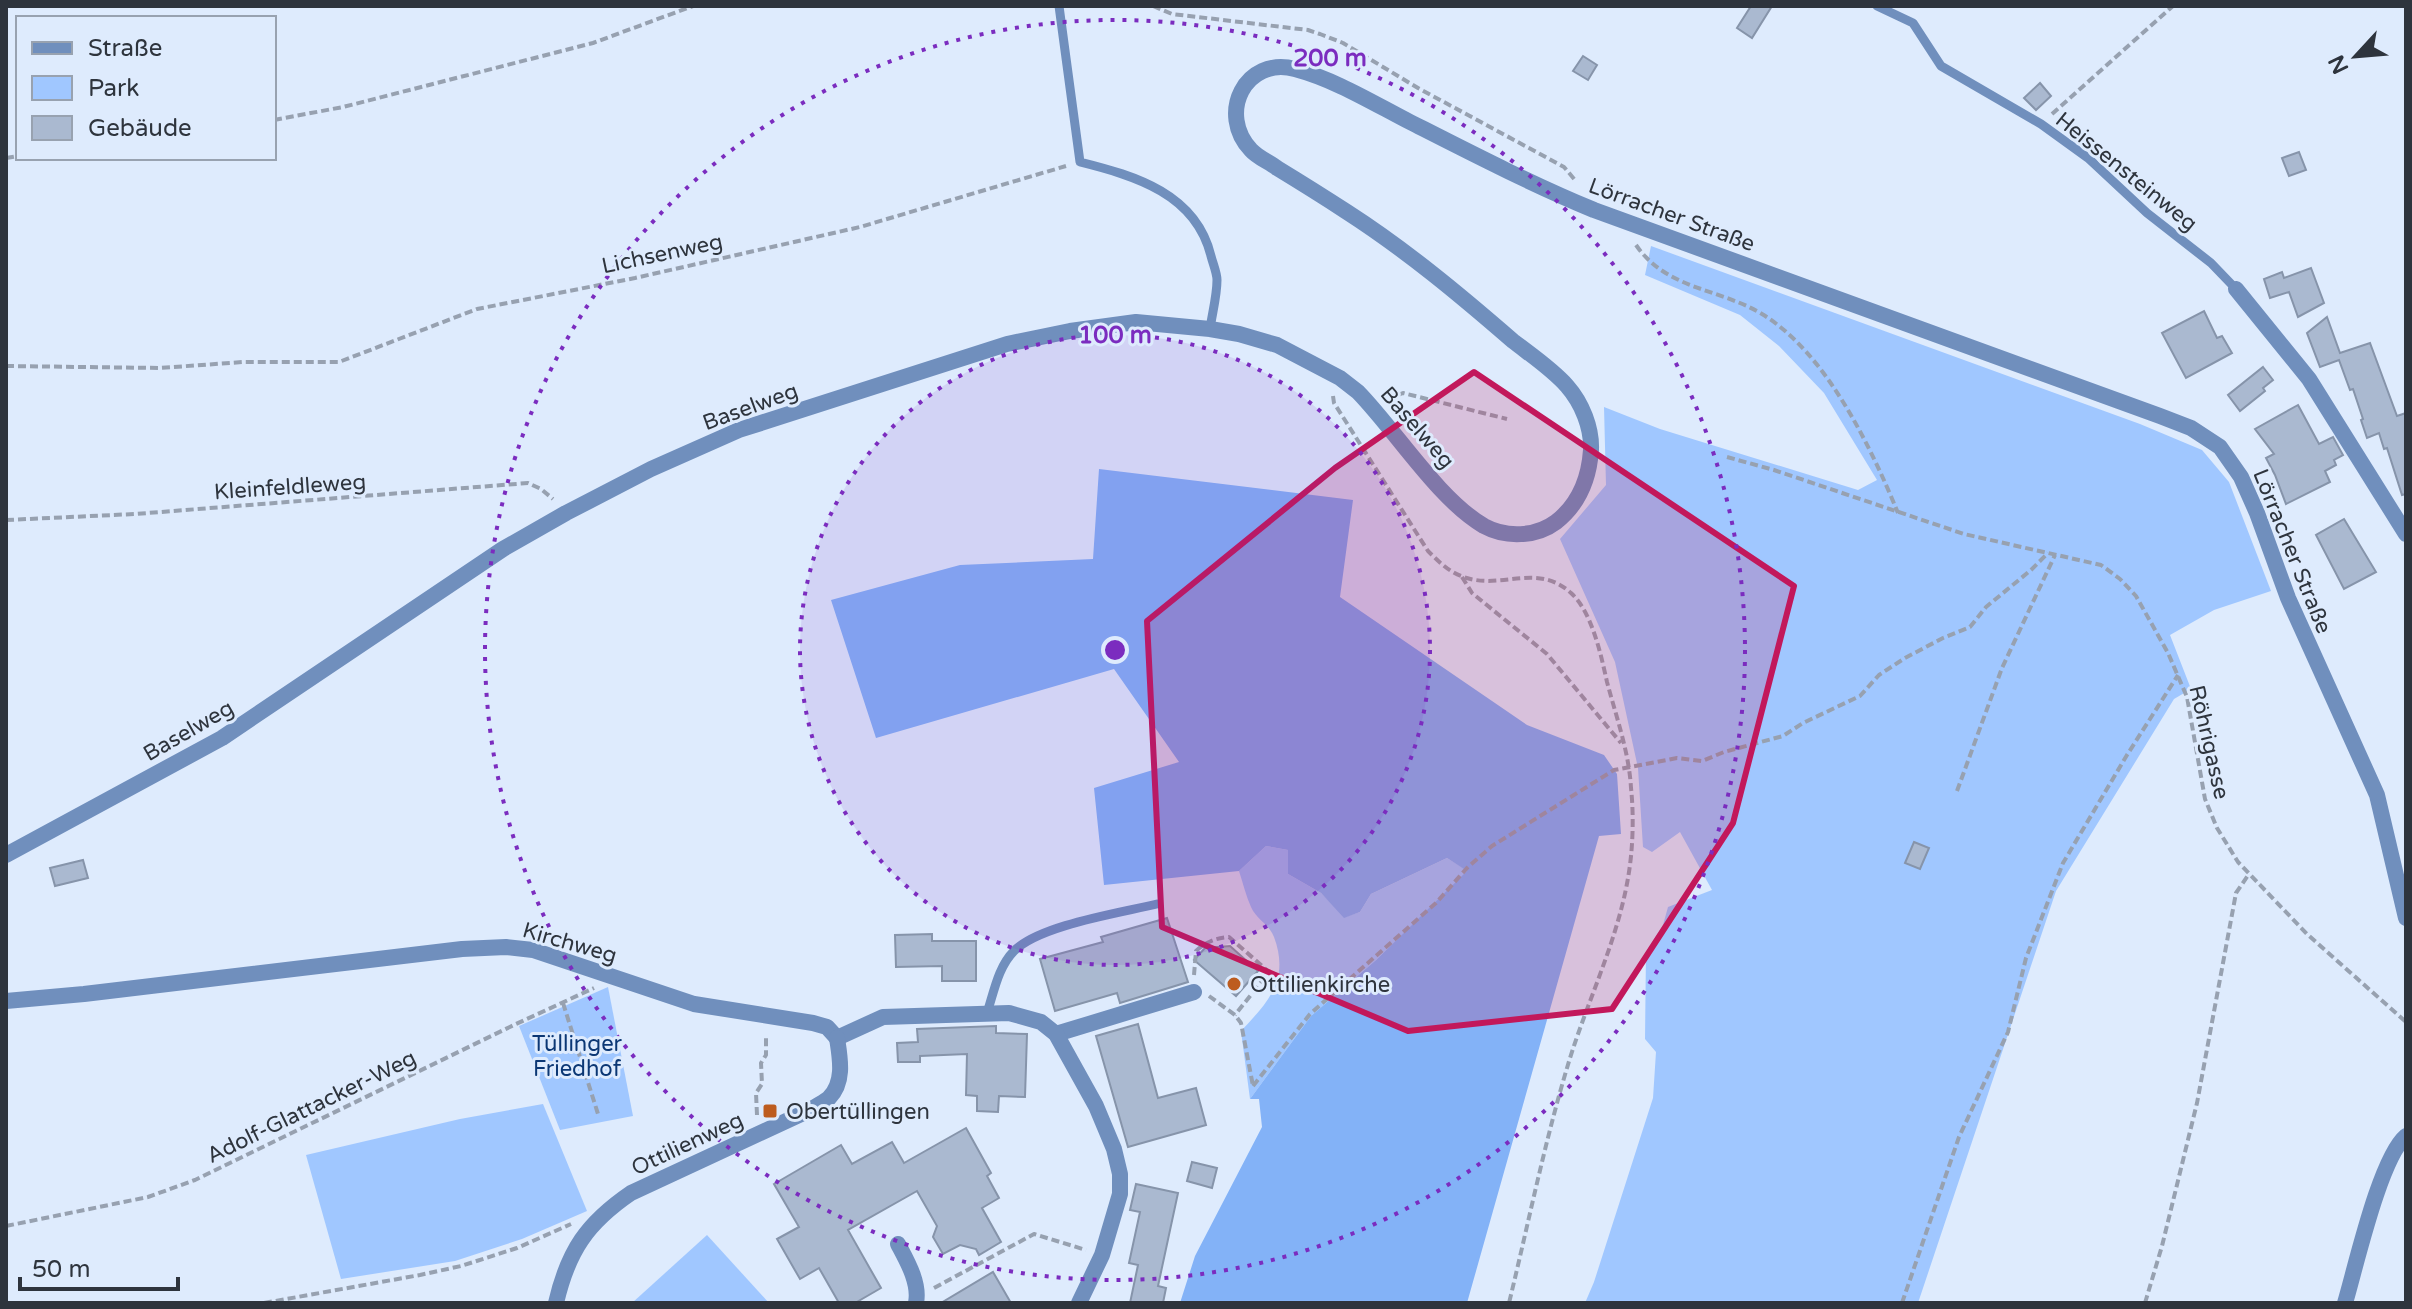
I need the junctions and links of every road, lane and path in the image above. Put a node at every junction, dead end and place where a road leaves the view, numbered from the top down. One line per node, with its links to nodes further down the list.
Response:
1 (693, 6): 6 (path)
2 (1059, 6): 8 (lane)
3 (1153, 6): 9 (path)
4 (1877, 6): 7 (lane, Heissensteinweg)
5 (2173, 6): 7 (path)
6 (276, 120)
7 (2041, 124): 11 (lane, Heissensteinweg)
8 (1080, 162): 12 (lane); 13 (path, Lichsenweg)
9 (1594, 210): 10 (street, Lörracher Straße); 21 (street, Lörracher Straße)
10 (1640, 228): 19 (path); 33 (street, Lörracher Straße)
11 (2236, 289): 22 (street)
12 (1210, 329): 14 (street, Baselweg); 18 (street, Baselweg)
13 (6, 366)
14 (1340, 378): 15 (street, Baselweg); 25 (path)
15 (1375, 409): 16 (path); 21 (street, Baselweg)
16 (1507, 419)
17 (1727, 457): 19 (path, Röhrigasse)
18 (566, 513): 20 (path, Kleinfeldleweg); 30 (street, Baselweg)
19 (1898, 513): 23 (path, Röhrigasse)
20 (6, 520)
21 (1535, 531)
22 (2406, 534)
23 (2048, 553): 24 (path, Röhrigasse); 28 (path)
24 (2055, 555): 26 (path, Röhrigasse); 29 (path)
25 (1462, 577): 27 (path); 27 (path)
26 (2178, 675): 31 (path, Röhrigasse); 57 (path)
27 (1623, 745): 28 (path)
28 (1628, 768): 40 (path); 56 (path)
29 (1957, 791)
30 (6, 855)
31 (2249, 874): 41 (path, Röhrigasse); 58 (path)
32 (1157, 904): 39 (lane)
33 (2406, 918)
34 (1194, 970): 40 (path)
35 (617, 978): 37 (street, Kirchweg); 38 (path, Adolf-Glattacker-Weg); 43 (street, Kirchweg)
36 (1194, 992): 40 (path); 42 (street)
37 (6, 1001)
38 (563, 1003): 45 (path); 49 (path, Adolf-Glattacker-Weg)
39 (987, 1013): 42 (street); 43 (street)
40 (1235, 1015)
41 (2406, 1022)
42 (1056, 1034): 51 (street)
43 (837, 1038): 46 (street, Ottilienweg)
44 (766, 1039): 46 (path)
45 (598, 1114)
46 (758, 1134): 48 (street, Ottilienweg)
47 (2406, 1136): 59 (street)
48 (597, 1219): 53 (path); 54 (street, Ottilienweg)
49 (6, 1226)
50 (898, 1244): 52 (street)
51 (1102, 1255): 52 (path); 55 (street)
52 (917, 1300)
53 (264, 1303)
54 (556, 1303)
55 (1079, 1303)
56 (1509, 1303)
57 (1902, 1303)
58 (2145, 1303)
59 (2345, 1303)

